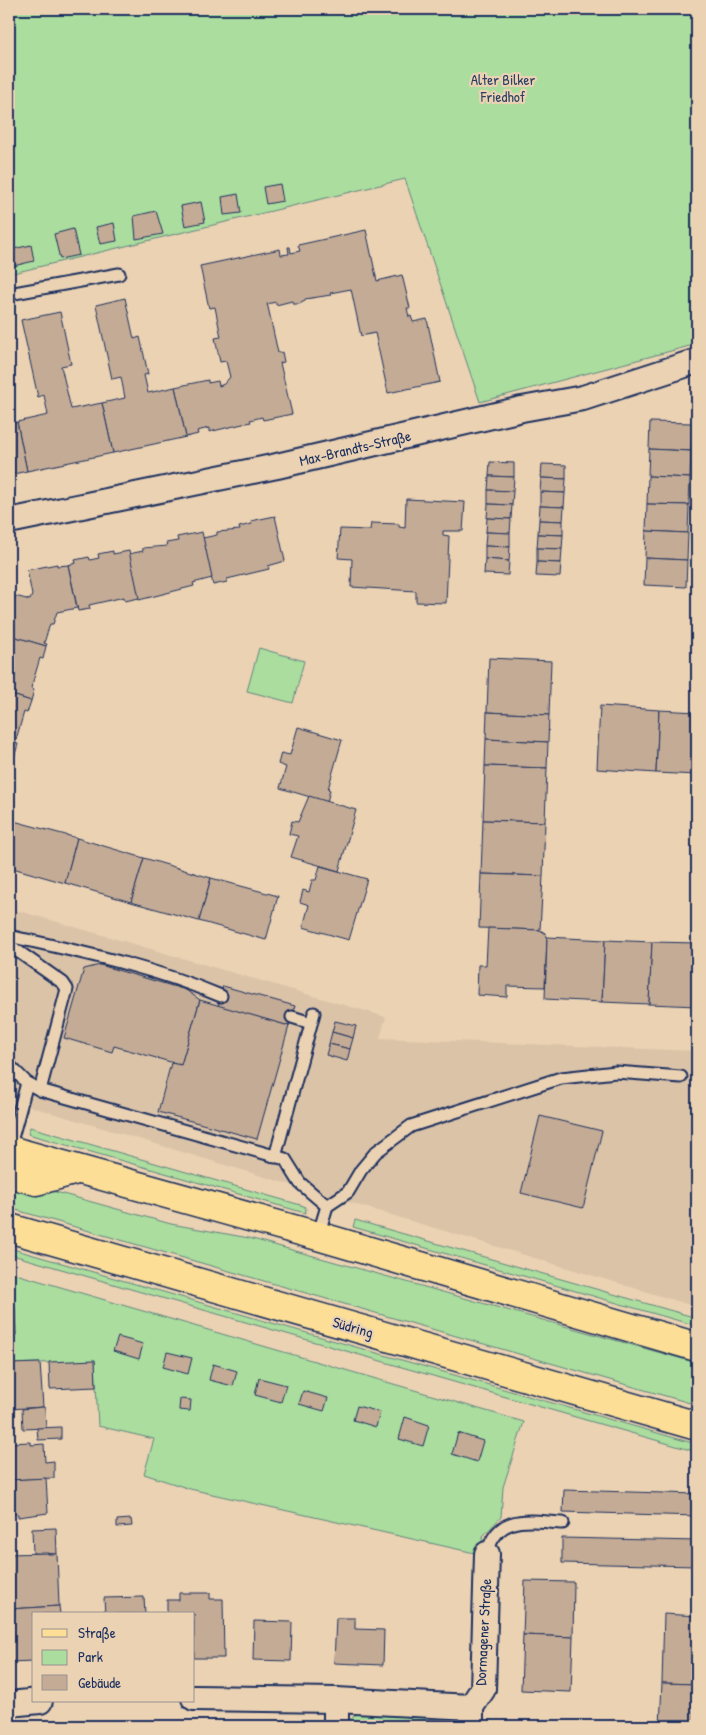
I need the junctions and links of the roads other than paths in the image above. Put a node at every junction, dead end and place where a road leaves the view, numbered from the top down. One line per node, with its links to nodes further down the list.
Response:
1 (119, 274): 2 (lane)
2 (9, 294)
3 (697, 361): 4 (street, Max-Brandts-Straße)
4 (9, 521)
5 (9, 936): 7 (lane)
6 (9, 945): 12 (lane)
7 (220, 996)
8 (292, 1017): 14 (lane)
9 (9, 1066): 11 (lane)
10 (681, 1077): 17 (lane)
11 (27, 1083): 12 (lane); 13 (lane)
12 (40, 1090): 14 (lane)
13 (9, 1150): 15 (main road)
14 (275, 1157): 17 (lane)
15 (79, 1170): 16 (main road); 19 (main road)
16 (9, 1173)
17 (327, 1206): 19 (lane)
18 (9, 1228): 21 (main road, Südring)
19 (318, 1236): 20 (main road)
20 (697, 1347)
21 (697, 1426)
22 (563, 1523): 23 (lane)
23 (487, 1554): 28 (street, Dormagener Straße)
24 (195, 1698): 25 (street, Dormagener Straße)
25 (336, 1700): 28 (street, Dormagener Straße); 29 (street)
26 (32, 1702): 27 (street)
27 (9, 1704)
28 (471, 1717)
29 (336, 1726)

